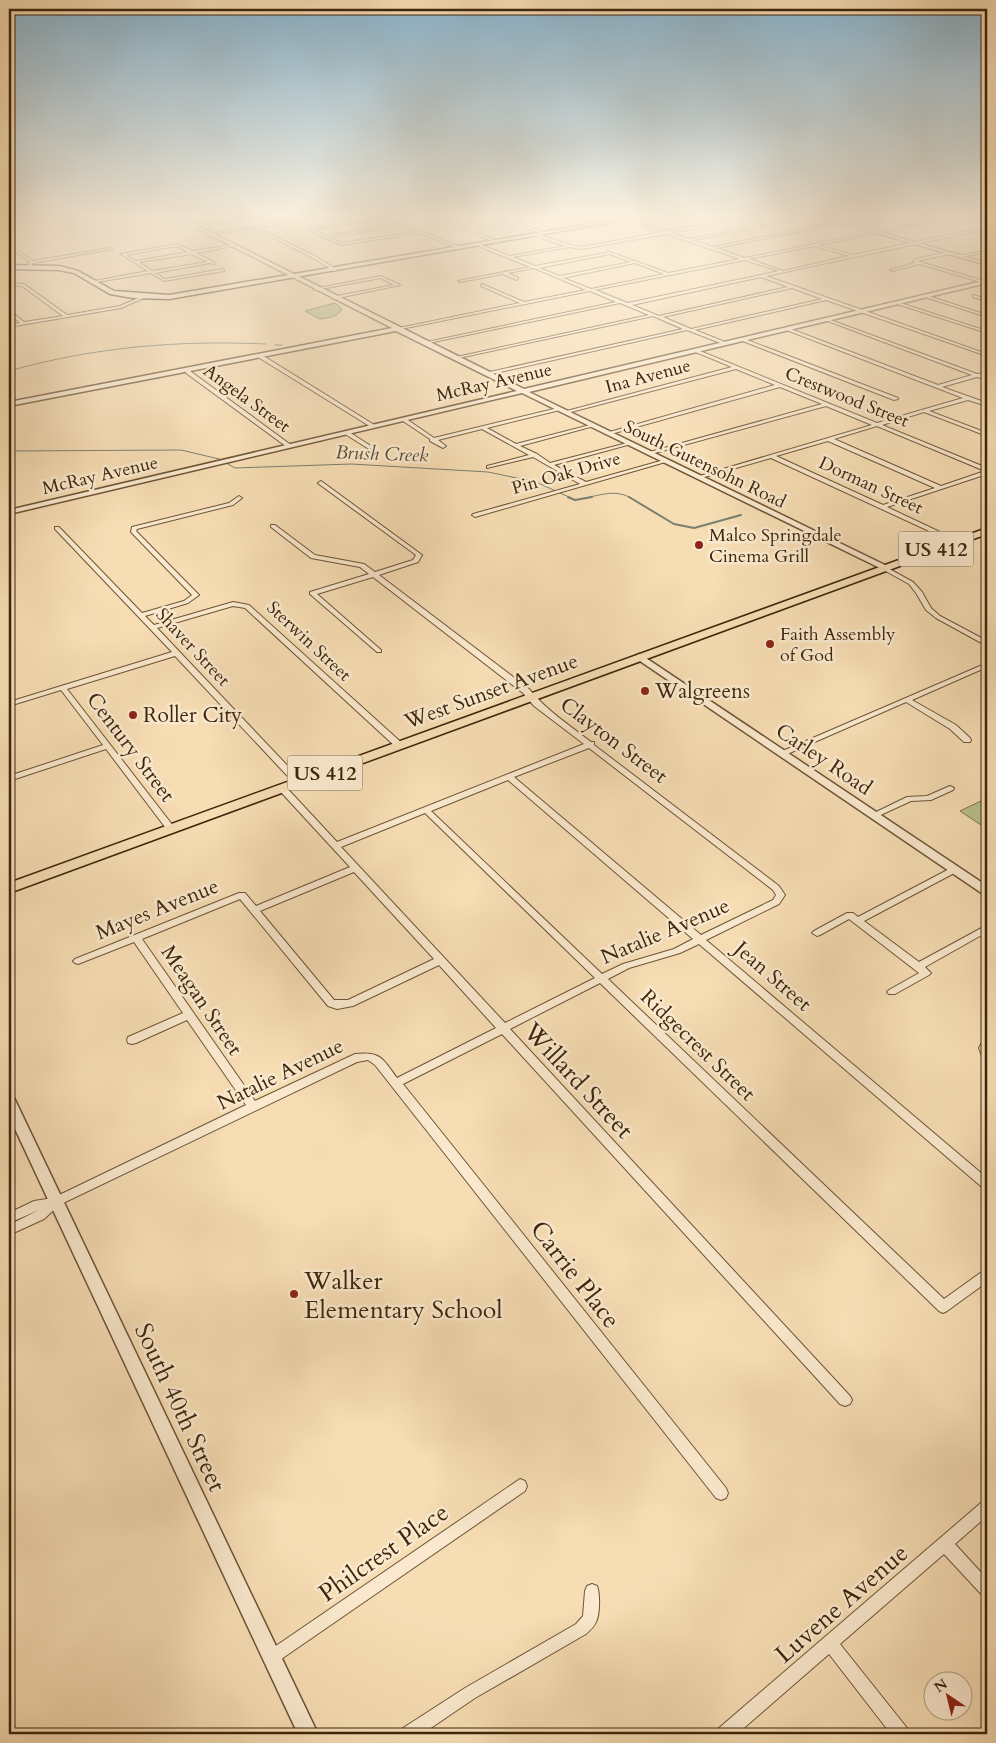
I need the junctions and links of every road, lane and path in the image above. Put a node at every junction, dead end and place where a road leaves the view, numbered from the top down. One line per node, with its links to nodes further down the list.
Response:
1 (43, 299): 19 (street)
2 (139, 299): 19 (street)
3 (336, 299): 25 (street)
4 (516, 299): 13 (street)
5 (536, 299): 13 (street)
6 (614, 299): 14 (street)
7 (649, 299): 16 (street)
8 (734, 299): 20 (street)
9 (824, 299): 26 (street)
10 (827, 299): 18 (street)
11 (910, 299): 15 (street, McRay Avenue)
12 (936, 299): 21 (street)
13 (522, 302): 25 (street)
14 (620, 302): 16 (street); 30 (street)
15 (898, 302): 18 (street, McRay Avenue); 28 (street)
16 (627, 304): 20 (street)
17 (9, 311): 23 (street)
18 (862, 311): 22 (street, McRay Avenue); 33 (street)
19 (66, 316): 23 (street)
20 (655, 316): 26 (street); 35 (street)
21 (987, 316)
22 (826, 319): 27 (street, McRay Avenue); 40 (street)
23 (24, 324): 24 (street)
24 (9, 326)
25 (396, 329): 30 (street, South Gutensohn Road); 34 (street)
26 (689, 329): 31 (street); 39 (street)
27 (786, 329): 29 (street, McRay Avenue); 43 (street)
28 (987, 332)
29 (742, 339): 31 (street, McRay Avenue); 45 (street)
30 (424, 343): 35 (street, South Gutensohn Road)
31 (723, 343): 32 (street, McRay Avenue)
32 (695, 350): 36 (street, Crestwood Street); 44 (street, McRay Avenue)
33 (987, 354)
34 (260, 356): 47 (street); 56 (street)
35 (454, 358): 39 (street, South Gutensohn Road)
36 (737, 367): 42 (street, Crestwood Street); 52 (street, Ina Avenue)
37 (188, 372): 65 (street, Angela Street)
38 (987, 373): 40 (street)
39 (487, 374): 44 (street, South Gutensohn Road)
40 (980, 375): 41 (street); 43 (street)
41 (987, 379)
42 (781, 385): 48 (street, Crestwood Street); 59 (street)
43 (939, 386): 46 (street)
44 (522, 391): 50 (street, South Gutensohn Road); 53 (street, McRay Avenue)
45 (896, 398)
46 (968, 398): 49 (street); 51 (street)
47 (9, 404)
48 (827, 404): 54 (street, Crestwood Street); 68 (street)
49 (987, 405)
50 (558, 409): 52 (street, South Gutensohn Road); 57 (street)
51 (925, 410): 54 (street); 60 (street)
52 (565, 412): 55 (street, South Gutensohn Road)
53 (403, 419): 56 (street, McRay Avenue); 62 (street)
54 (877, 424): 61 (street); 74 (street, Crestwood Street)
55 (592, 425): 59 (street, South Gutensohn Road); 64 (street)
56 (373, 426): 58 (street, McRay Avenue)
57 (482, 427): 62 (street); 64 (street)
58 (347, 433): 65 (street, McRay Avenue); 67 (street)
59 (609, 434): 63 (street, South Gutensohn Road)
60 (987, 435)
61 (829, 439): 70 (street); 78 (street)
62 (432, 440): 66 (street)
63 (629, 443): 68 (street, South Gutensohn Road); 72 (street)
64 (517, 445): 69 (street)
65 (289, 446): 81 (street, McRay Avenue)
66 (443, 446)
67 (370, 448)
68 (649, 453): 71 (street, South Gutensohn Road)
69 (535, 455): 72 (street); 73 (street)
70 (772, 456): 75 (street); 80 (street, Dorman Street)
71 (666, 460): 75 (street, South Gutensohn Road); 77 (street, Pin Oak Drive)
72 (552, 464): 77 (street)
73 (489, 467)
74 (987, 471): 78 (street)
75 (699, 477): 87 (street, South Gutensohn Road)
76 (321, 482): 88 (street)
77 (585, 484): 82 (street, Pin Oak Drive)
78 (941, 488): 80 (street)
79 (239, 498): 89 (street, Shaver Street)
80 (883, 507): 86 (street, Dorman Street)
81 (9, 512)
82 (475, 515)
83 (273, 526): 88 (street, Clayton Street)
84 (57, 528): 89 (street)
85 (987, 530): 86 (highway, West Sunset Avenue / US 412)
86 (957, 542): 87 (highway, West Sunset Avenue / US 412)
87 (884, 568): 91 (street, South Gutensohn Road); 94 (highway, West Sunset Avenue / US 412)
88 (374, 574): 92 (street); 97 (street, Clayton Street)
89 (142, 614): 90 (street, Shaver Street)
90 (153, 627): 93 (street, Shaver Street); 103 (street, Sterwin Street)
91 (987, 644)
92 (379, 651)
93 (177, 653): 96 (street); 107 (street, Shaver Street)
94 (640, 657): 97 (highway, West Sunset Avenue / US 412); 104 (street, Carley Road)
95 (987, 666): 98 (street)
96 (63, 688): 99 (street); 102 (street, Century Street)
97 (531, 697): 101 (street, Clayton Street); 103 (highway, West Sunset Avenue / US 412)
98 (907, 700): 100 (street); 104 (street)
99 (9, 704)
100 (967, 740)
101 (592, 744): 105 (street); 118 (street, Clayton Street)
102 (108, 746): 106 (street); 112 (street, Century Street)
103 (400, 746): 107 (highway, West Sunset Avenue / US 412)
104 (782, 754): 111 (street, Carley Road)
105 (509, 777): 110 (street); 124 (street, Jean Street)
106 (9, 779)
107 (298, 782): 108 (highway, West Sunset Avenue / US 412)
108 (282, 788): 112 (highway, West Sunset Avenue / US 412); 113 (street, Willard Street)
109 (950, 788): 111 (street)
110 (426, 810): 113 (street); 128 (street, Ridgecrest Street)
111 (874, 816): 115 (street, Carley Road)
112 (170, 829): 116 (highway, West Sunset Avenue / US 412)
113 (335, 846): 114 (street, Willard Street)
114 (355, 868): 119 (street); 125 (street, Willard Street)
115 (955, 869): 117 (street, Carley Road); 120 (street)
116 (9, 888)
117 (987, 891)
118 (782, 895): 124 (street, Natalie Avenue)
119 (254, 910): 123 (street, Mayes Avenue); 125 (street)
120 (857, 921): 122 (street); 127 (street)
121 (987, 928): 127 (street)
122 (817, 933)
123 (136, 938): 126 (street, Mayes Avenue); 130 (street, Meagan Street)
124 (701, 939): 128 (street, Natalie Avenue); 138 (street, Jean Street)
125 (440, 960): 131 (street, Willard Street)
126 (78, 961)
127 (918, 967): 129 (street)
128 (602, 978): 131 (street, Natalie Avenue); 142 (street, Ridgecrest Street)
129 (892, 992)
130 (188, 1015): 132 (street); 137 (street, Meagan Street)
131 (504, 1028): 135 (street, Natalie Avenue); 143 (street, Willard Street)
132 (132, 1040)
133 (987, 1044): 134 (street)
134 (987, 1055)
135 (396, 1083): 137 (street, Natalie Avenue); 145 (street, Carrie Place)
136 (9, 1102): 139 (street, South 40th Street)
137 (253, 1107): 139 (street, Natalie Avenue)
138 (987, 1185)
139 (55, 1202): 140 (street); 141 (street); 151 (street, South 40th Street)
140 (9, 1218)
141 (9, 1230)
142 (987, 1275)
143 (845, 1400)
144 (520, 1486): 151 (street, Philcrest Place)
145 (721, 1493)
146 (987, 1507): 147 (street, Luvene Avenue)
147 (945, 1544): 148 (street); 150 (street, Luvene Avenue)
148 (987, 1590)
149 (592, 1591): 153 (street)
150 (830, 1644): 154 (street, Luvene Avenue); 155 (street)
151 (272, 1656): 152 (street, South 40th Street)
152 (308, 1734)
153 (409, 1734)
154 (725, 1734)
155 (901, 1734)

